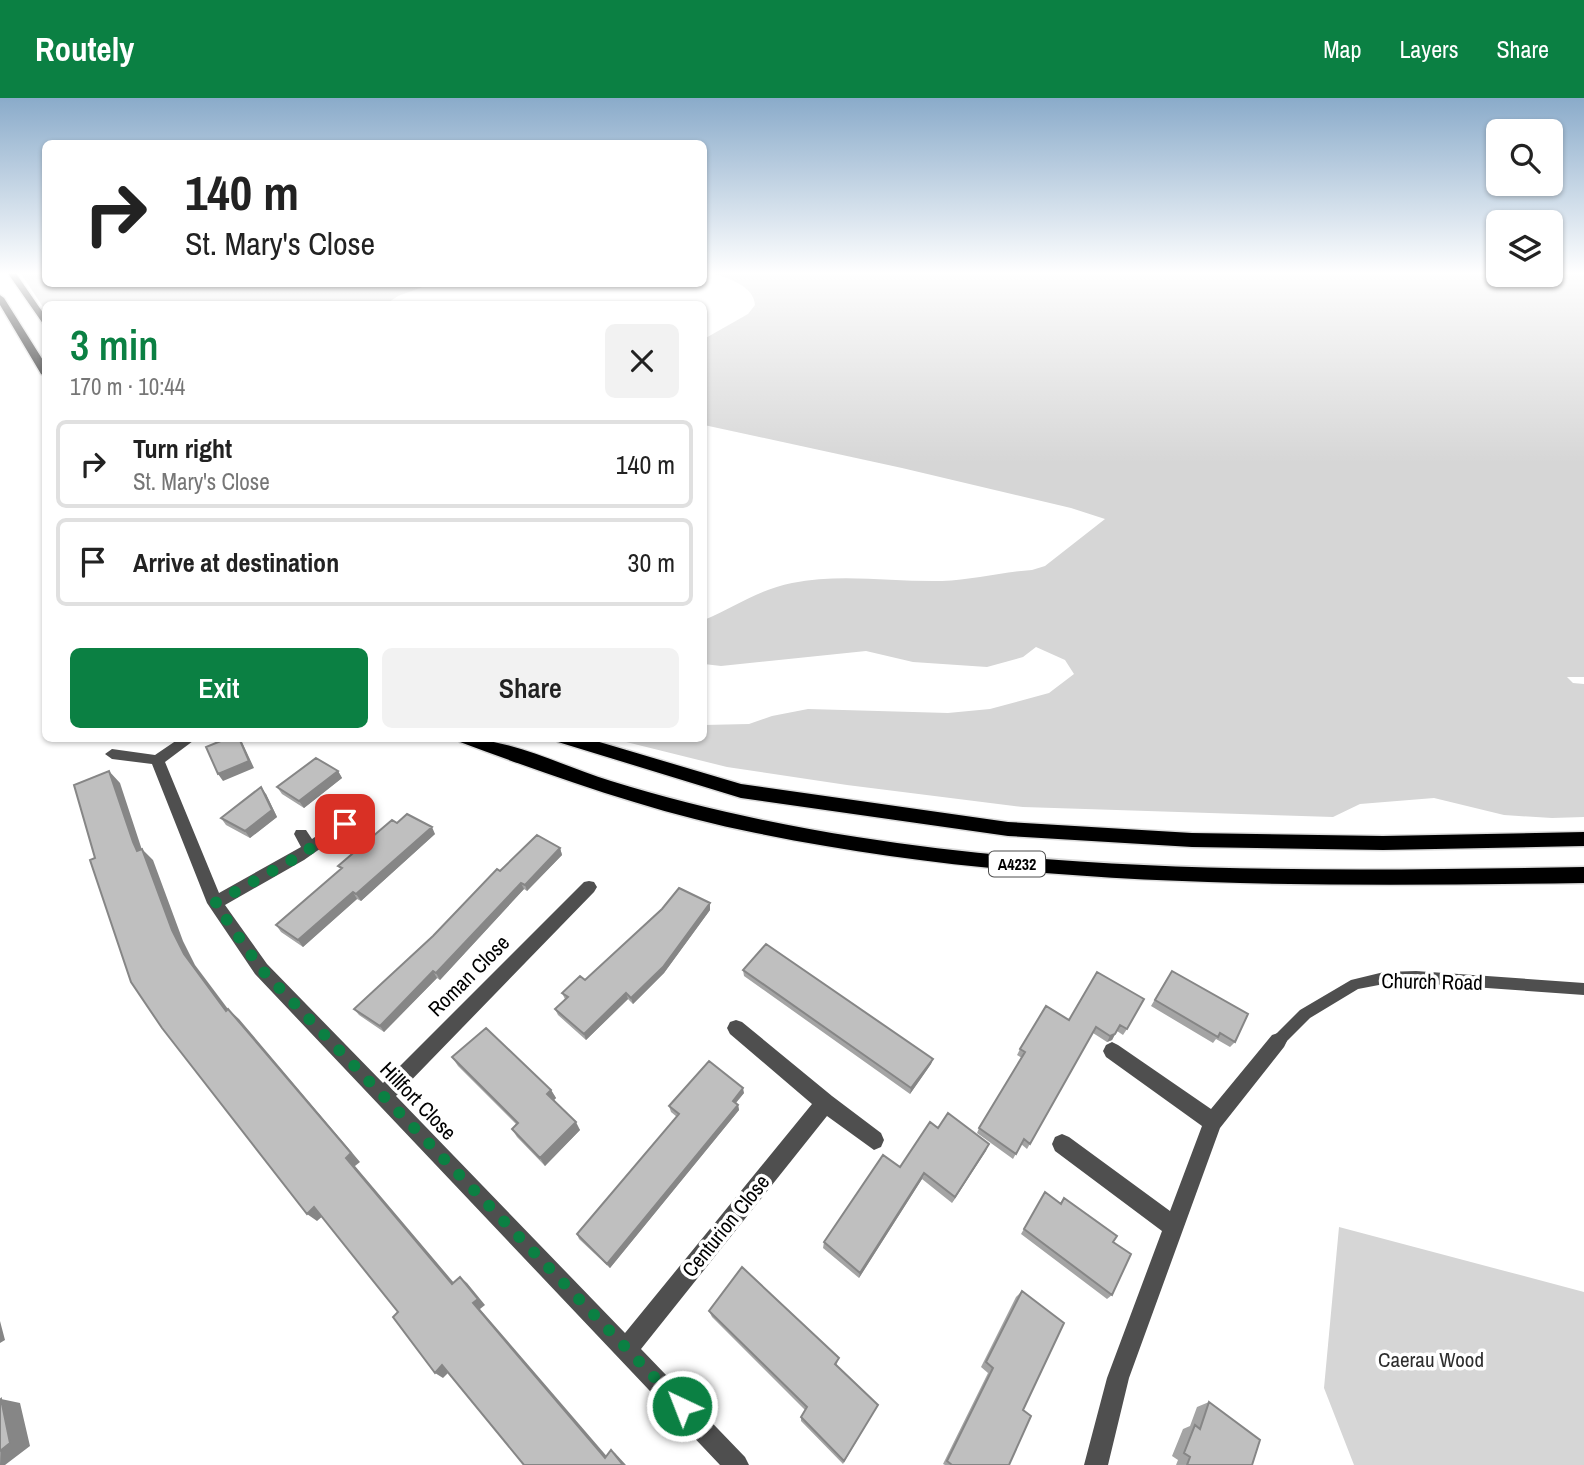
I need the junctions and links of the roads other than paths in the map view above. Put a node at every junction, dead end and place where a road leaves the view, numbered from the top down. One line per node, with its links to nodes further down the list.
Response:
1 (23, 336): 2 (main road)
2 (42, 367)
3 (185, 742): 7 (street)
4 (477, 742): 12 (main road, A4232)
5 (577, 742): 10 (main road, A4232)
6 (112, 754): 7 (street)
7 (157, 760): 14 (street, Hillfort Close)
8 (362, 811): 11 (street)
9 (301, 834): 11 (street)
10 (1584, 839)
11 (310, 848): 14 (street)
12 (1584, 875)
13 (589, 887): 19 (street, Roman Close)
14 (215, 903): 19 (street, Hillfort Close)
15 (1584, 989): 17 (lane, Church Road)
16 (736, 1028): 20 (street)
17 (1278, 1041): 21 (street, Church Road)
18 (1112, 1051): 21 (street)
19 (382, 1097): 25 (street, Hillfort Close)
20 (825, 1103): 22 (street); 25 (street, Centurion Close)
21 (1213, 1122): 24 (street, Church Road)
22 (874, 1140)
23 (1062, 1144): 24 (street)
24 (1174, 1227): 27 (street, Church Road)
25 (627, 1348): 26 (street, Hillfort Close)
26 (737, 1465)
27 (1096, 1465)

